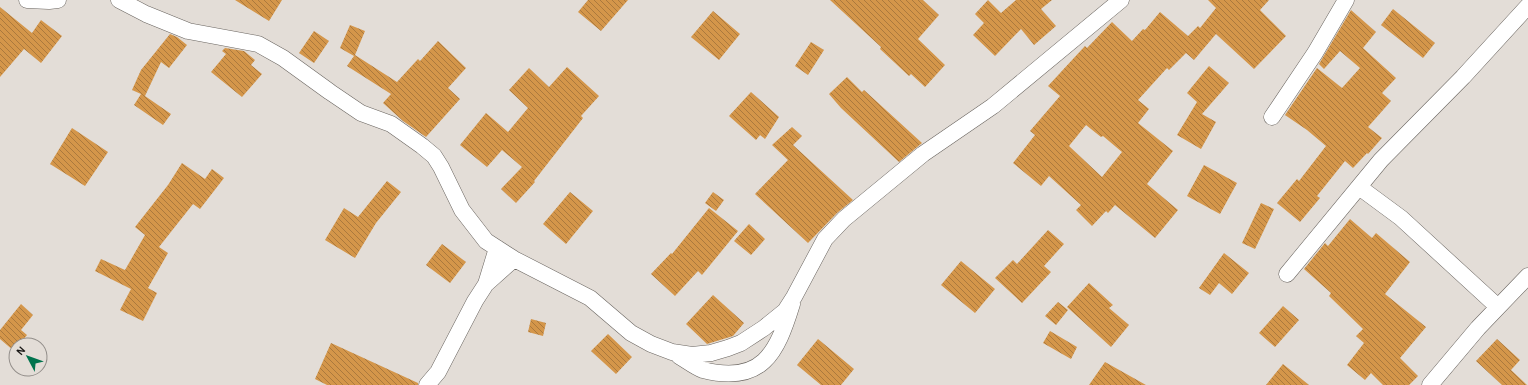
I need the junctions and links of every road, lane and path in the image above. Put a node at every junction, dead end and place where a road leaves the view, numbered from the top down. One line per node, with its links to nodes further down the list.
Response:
1 (26, 0): 2 (street)
2 (58, 0)
3 (120, 0): 9 (street)
4 (1121, 0): 14 (street)
5 (1346, 0): 7 (street)
6 (1528, 6): 8 (street)
7 (1272, 117)
8 (1359, 187): 11 (street); 15 (street)
9 (497, 248): 10 (street); 13 (street)
10 (514, 259): 13 (street); 16 (street)
11 (1287, 274)
12 (1528, 276): 15 (street)
13 (486, 284): 17 (street)
14 (794, 297): 16 (street); 16 (street)
15 (1498, 307): 18 (street)
16 (672, 352)
17 (427, 385)
18 (1430, 385)

